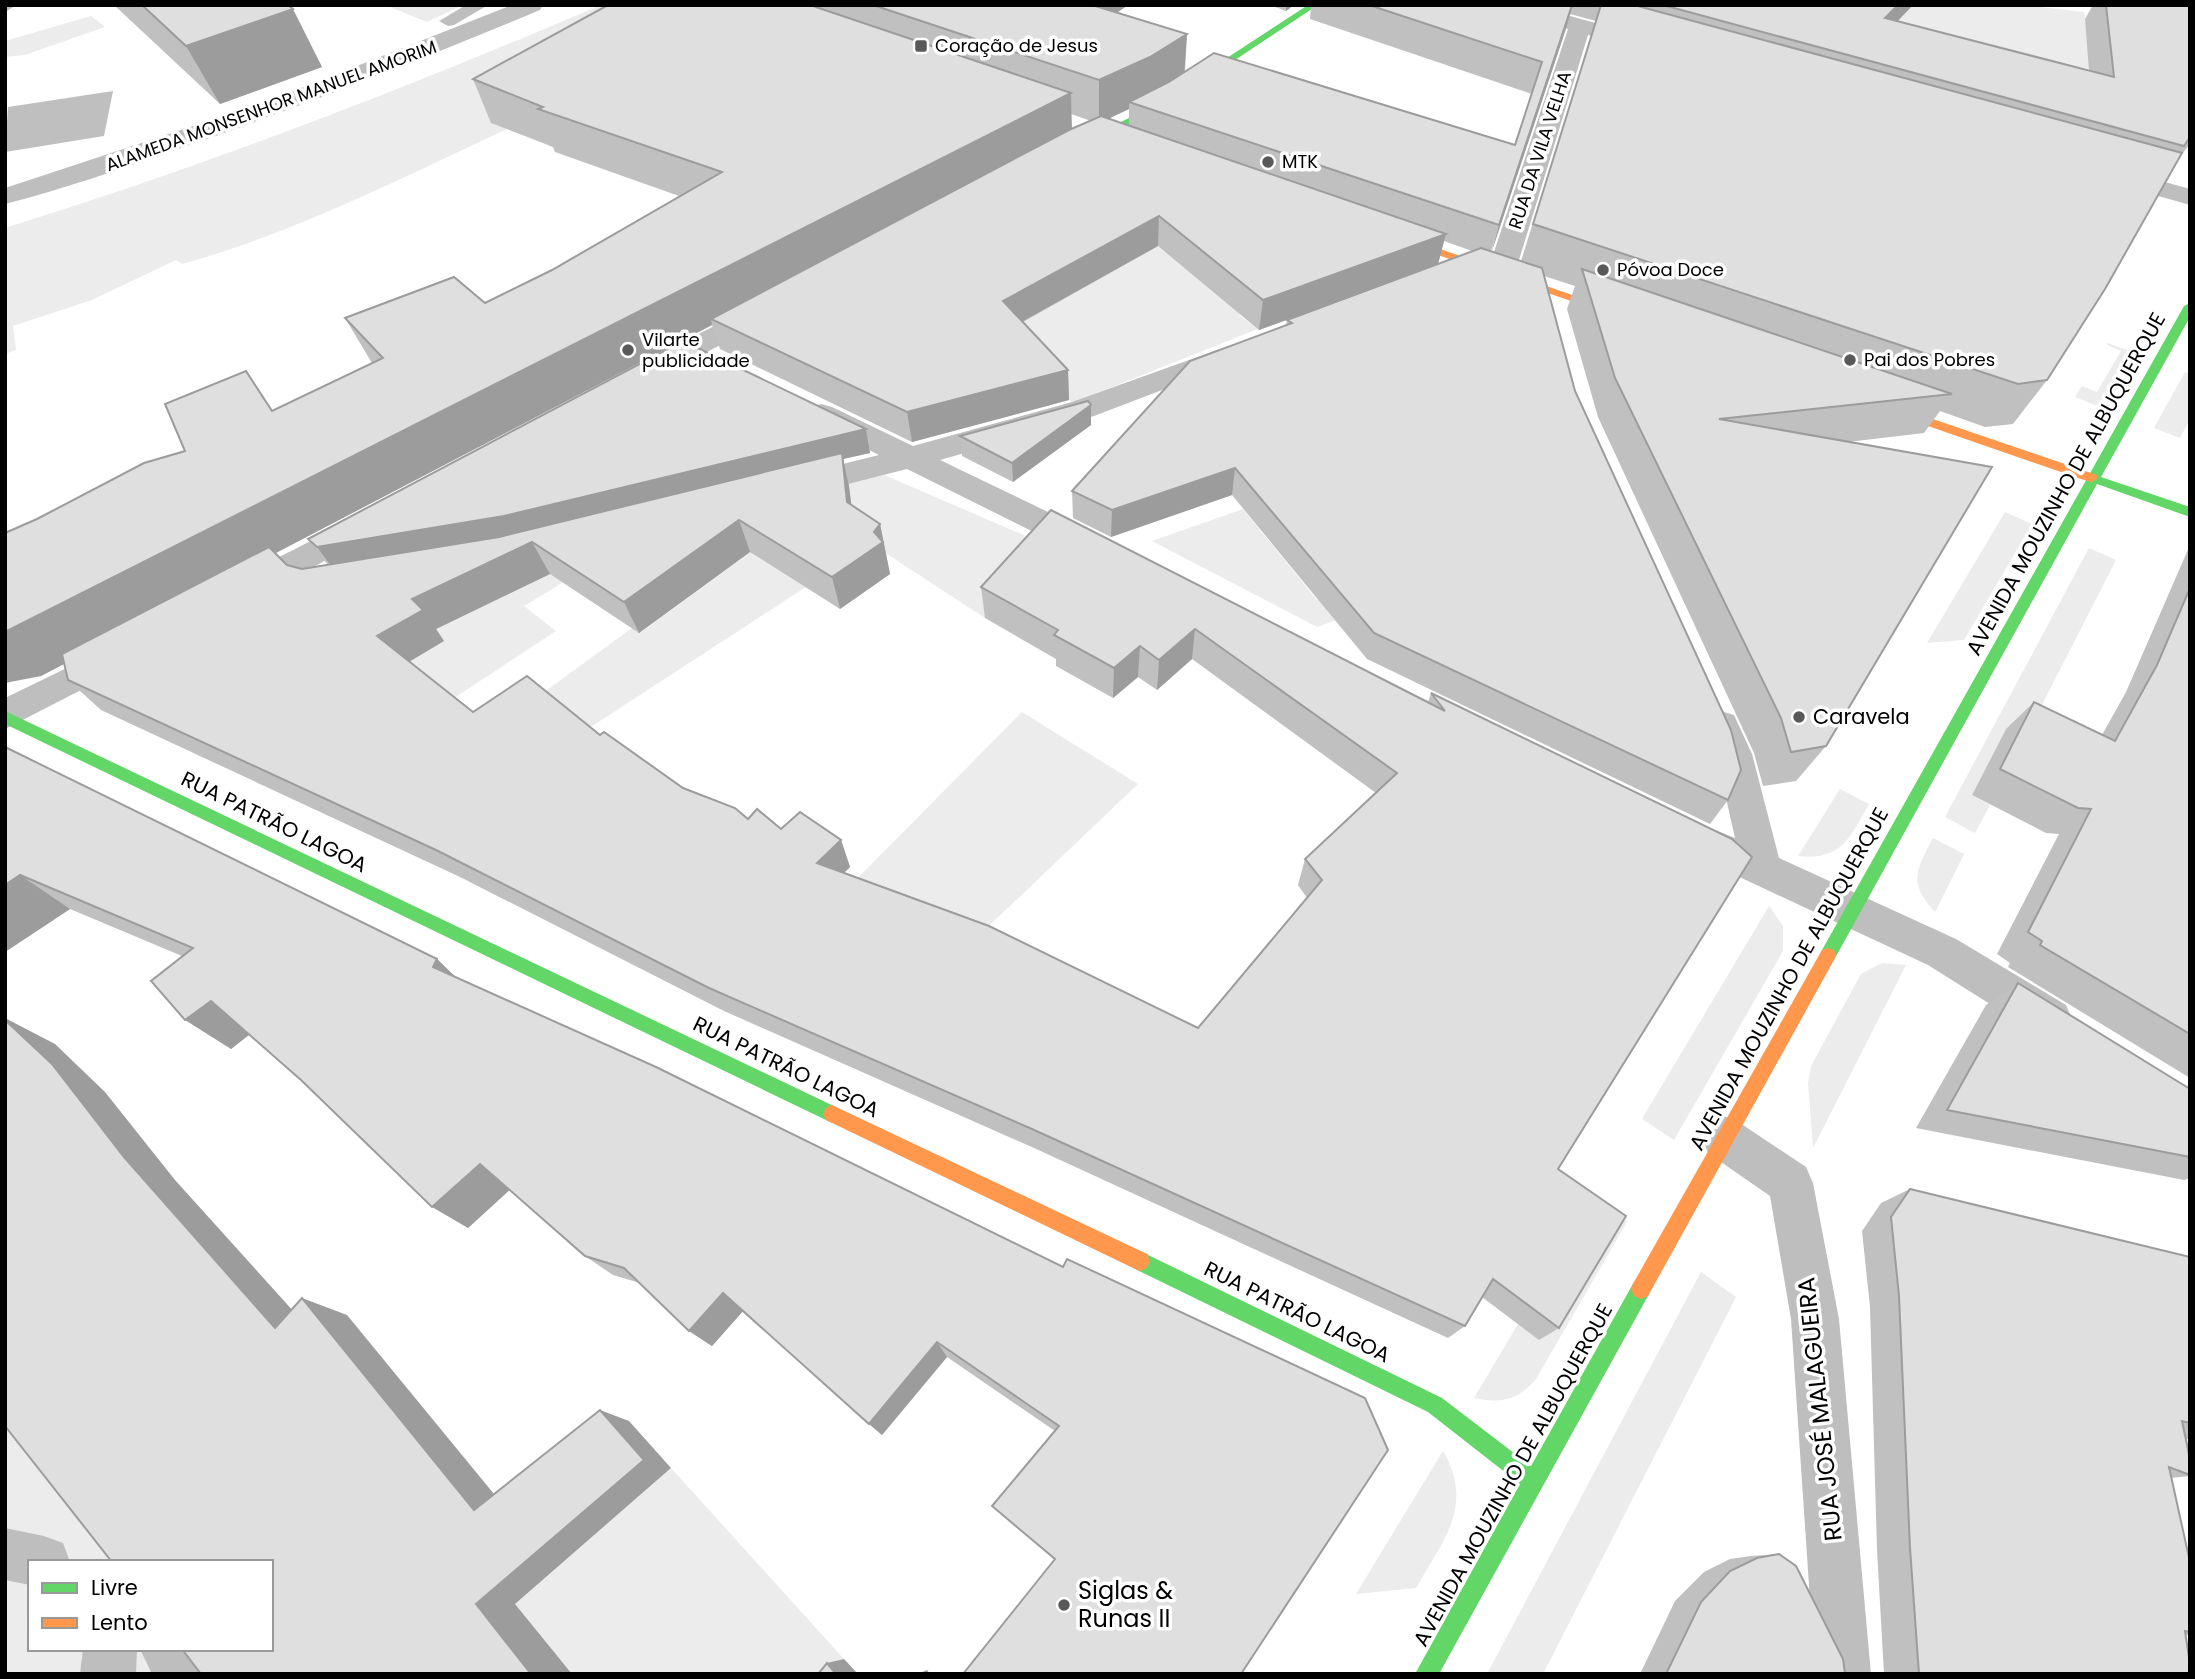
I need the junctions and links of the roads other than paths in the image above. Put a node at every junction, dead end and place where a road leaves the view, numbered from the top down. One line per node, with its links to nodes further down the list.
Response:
1 (480, 5): 5 (lane)
2 (532, 5): 10 (street, ALAMEDA MONSENHOR MANUEL AMORIM)
3 (1314, 5): 8 (main road)
4 (1504, 5): 6 (street)
5 (448, 21)
6 (1580, 26): 7 (street); 14 (street, RUA DA VILA VELHA)
7 (1660, 48)
8 (1098, 137)
9 (2087, 168): 11 (street)
10 (5, 196)
11 (2190, 197)
12 (1382, 232): 13 (main road)
13 (1472, 264): 14 (main road); 15 (street)
14 (1501, 273): 18 (main road)
15 (1428, 281)
16 (787, 298): 20 (street)
17 (2190, 306): 26 (main road, AVENIDA MOUZINHO DE ALBUQUERQUE)
18 (1632, 318)
19 (1249, 347): 25 (street)
20 (689, 349): 21 (street); 22 (street)
21 (724, 366)
22 (628, 382)
23 (1864, 399): 26 (main road)
24 (798, 403): 25 (street)
25 (909, 458): 27 (street); 30 (street)
26 (2092, 478): 28 (main road); 37 (main road, AVENIDA MOUZINHO DE ALBUQUERQUE)
27 (774, 491)
28 (2190, 512)
29 (385, 514): 31 (street)
30 (1122, 561)
31 (214, 606)
32 (140, 644): 34 (street)
33 (1705, 692): 36 (street)
34 (5, 716): 40 (main road, RUA PATRÃO LAGOA)
35 (1674, 828): 36 (street)
36 (1762, 870): 37 (street)
37 (1851, 911): 38 (street); 39 (main road, AVENIDA MOUZINHO DE ALBUQUERQUE)
38 (2084, 1039)
39 (1724, 1138): 40 (main road, AVENIDA MOUZINHO DE ALBUQUERQUE); 48 (street, RUA JOSÉ MALAGUEIRA)
40 (1533, 1481): 47 (main road, AVENIDA MOUZINHO DE ALBUQUERQUE)
41 (5, 1554): 42 (street)
42 (34, 1560)
43 (110, 1651): 45 (street)
44 (169, 1651): 46 (street)
45 (108, 1674)
46 (188, 1674)
47 (1426, 1674)
48 (1843, 1674)

